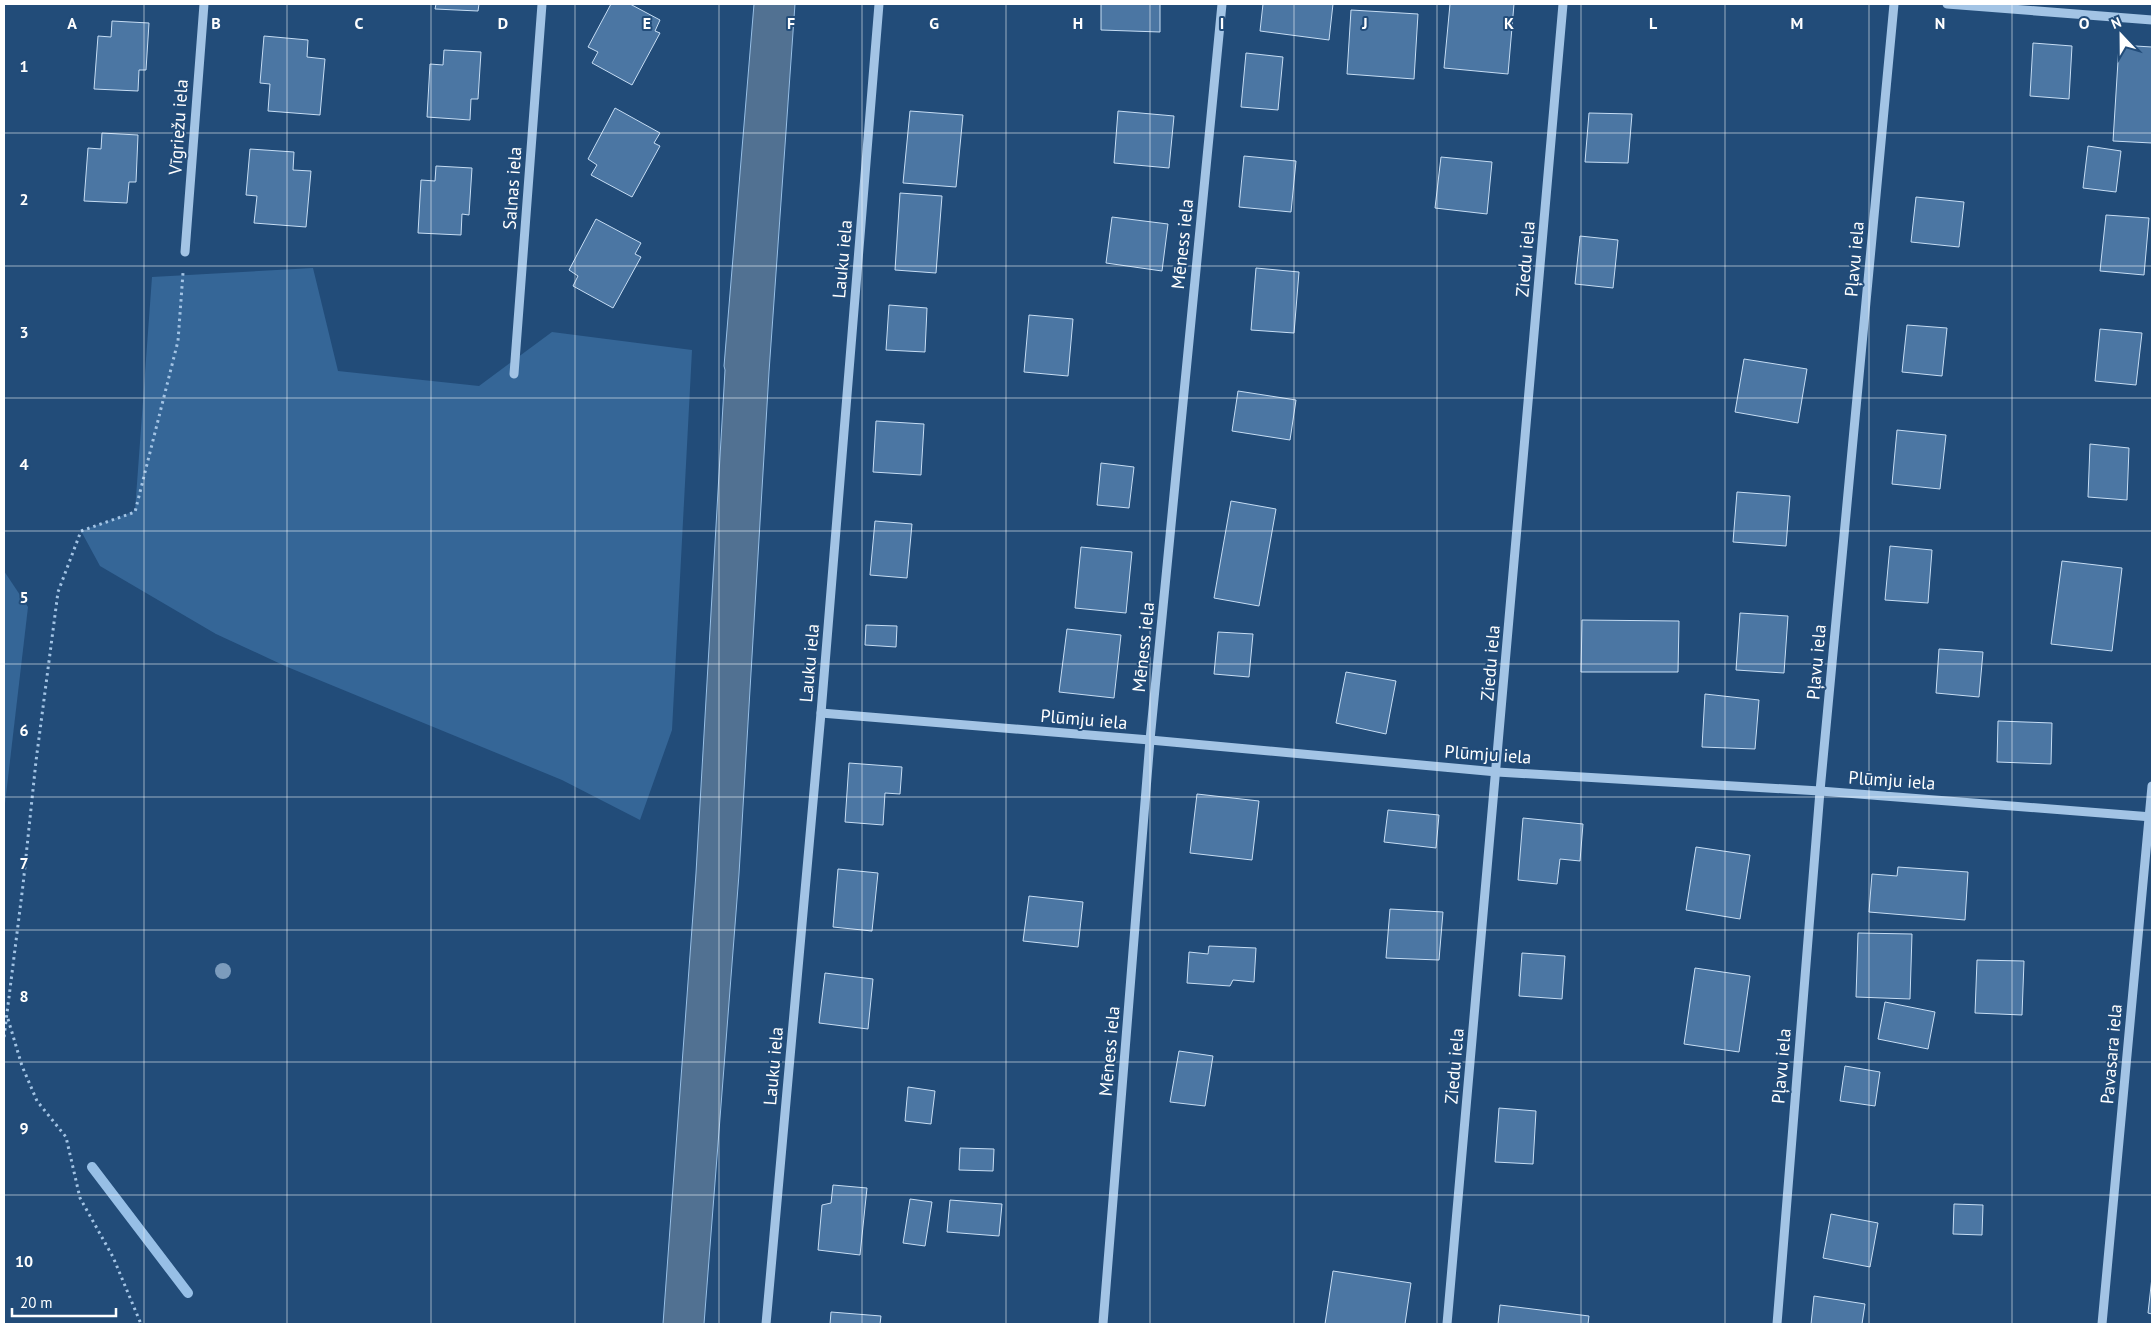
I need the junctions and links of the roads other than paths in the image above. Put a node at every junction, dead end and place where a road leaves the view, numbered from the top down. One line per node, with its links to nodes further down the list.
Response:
1 (204, 4): 9 (street, Vīgriežu iela)
2 (542, 4): 10 (street, Salnas iela)
3 (879, 4): 11 (street, Lauku iela)
4 (1222, 4): 12 (street, Mēness iela)
5 (1563, 4): 13 (street, Ziedu iela)
6 (1894, 4): 15 (street, Pļavu iela)
7 (1947, 4): 8 (street)
8 (2152, 20)
9 (185, 252)
10 (514, 374)
11 (821, 714): 12 (street, Plūmju iela); 17 (street, Lauku iela)
12 (1150, 740): 13 (street, Plūmju iela); 18 (street, Mēness iela)
13 (1497, 772): 15 (street, Plūmju iela); 19 (street, Ziedu iela)
14 (2152, 786): 16 (street, Pavasara iela)
15 (1820, 791): 16 (street, Plūmju iela); 20 (street, Pļavu iela)
16 (2151, 817): 21 (street, Pavasara iela)
17 (766, 1324)
18 (1104, 1324)
19 (1447, 1324)
20 (1777, 1324)
21 (2102, 1324)

